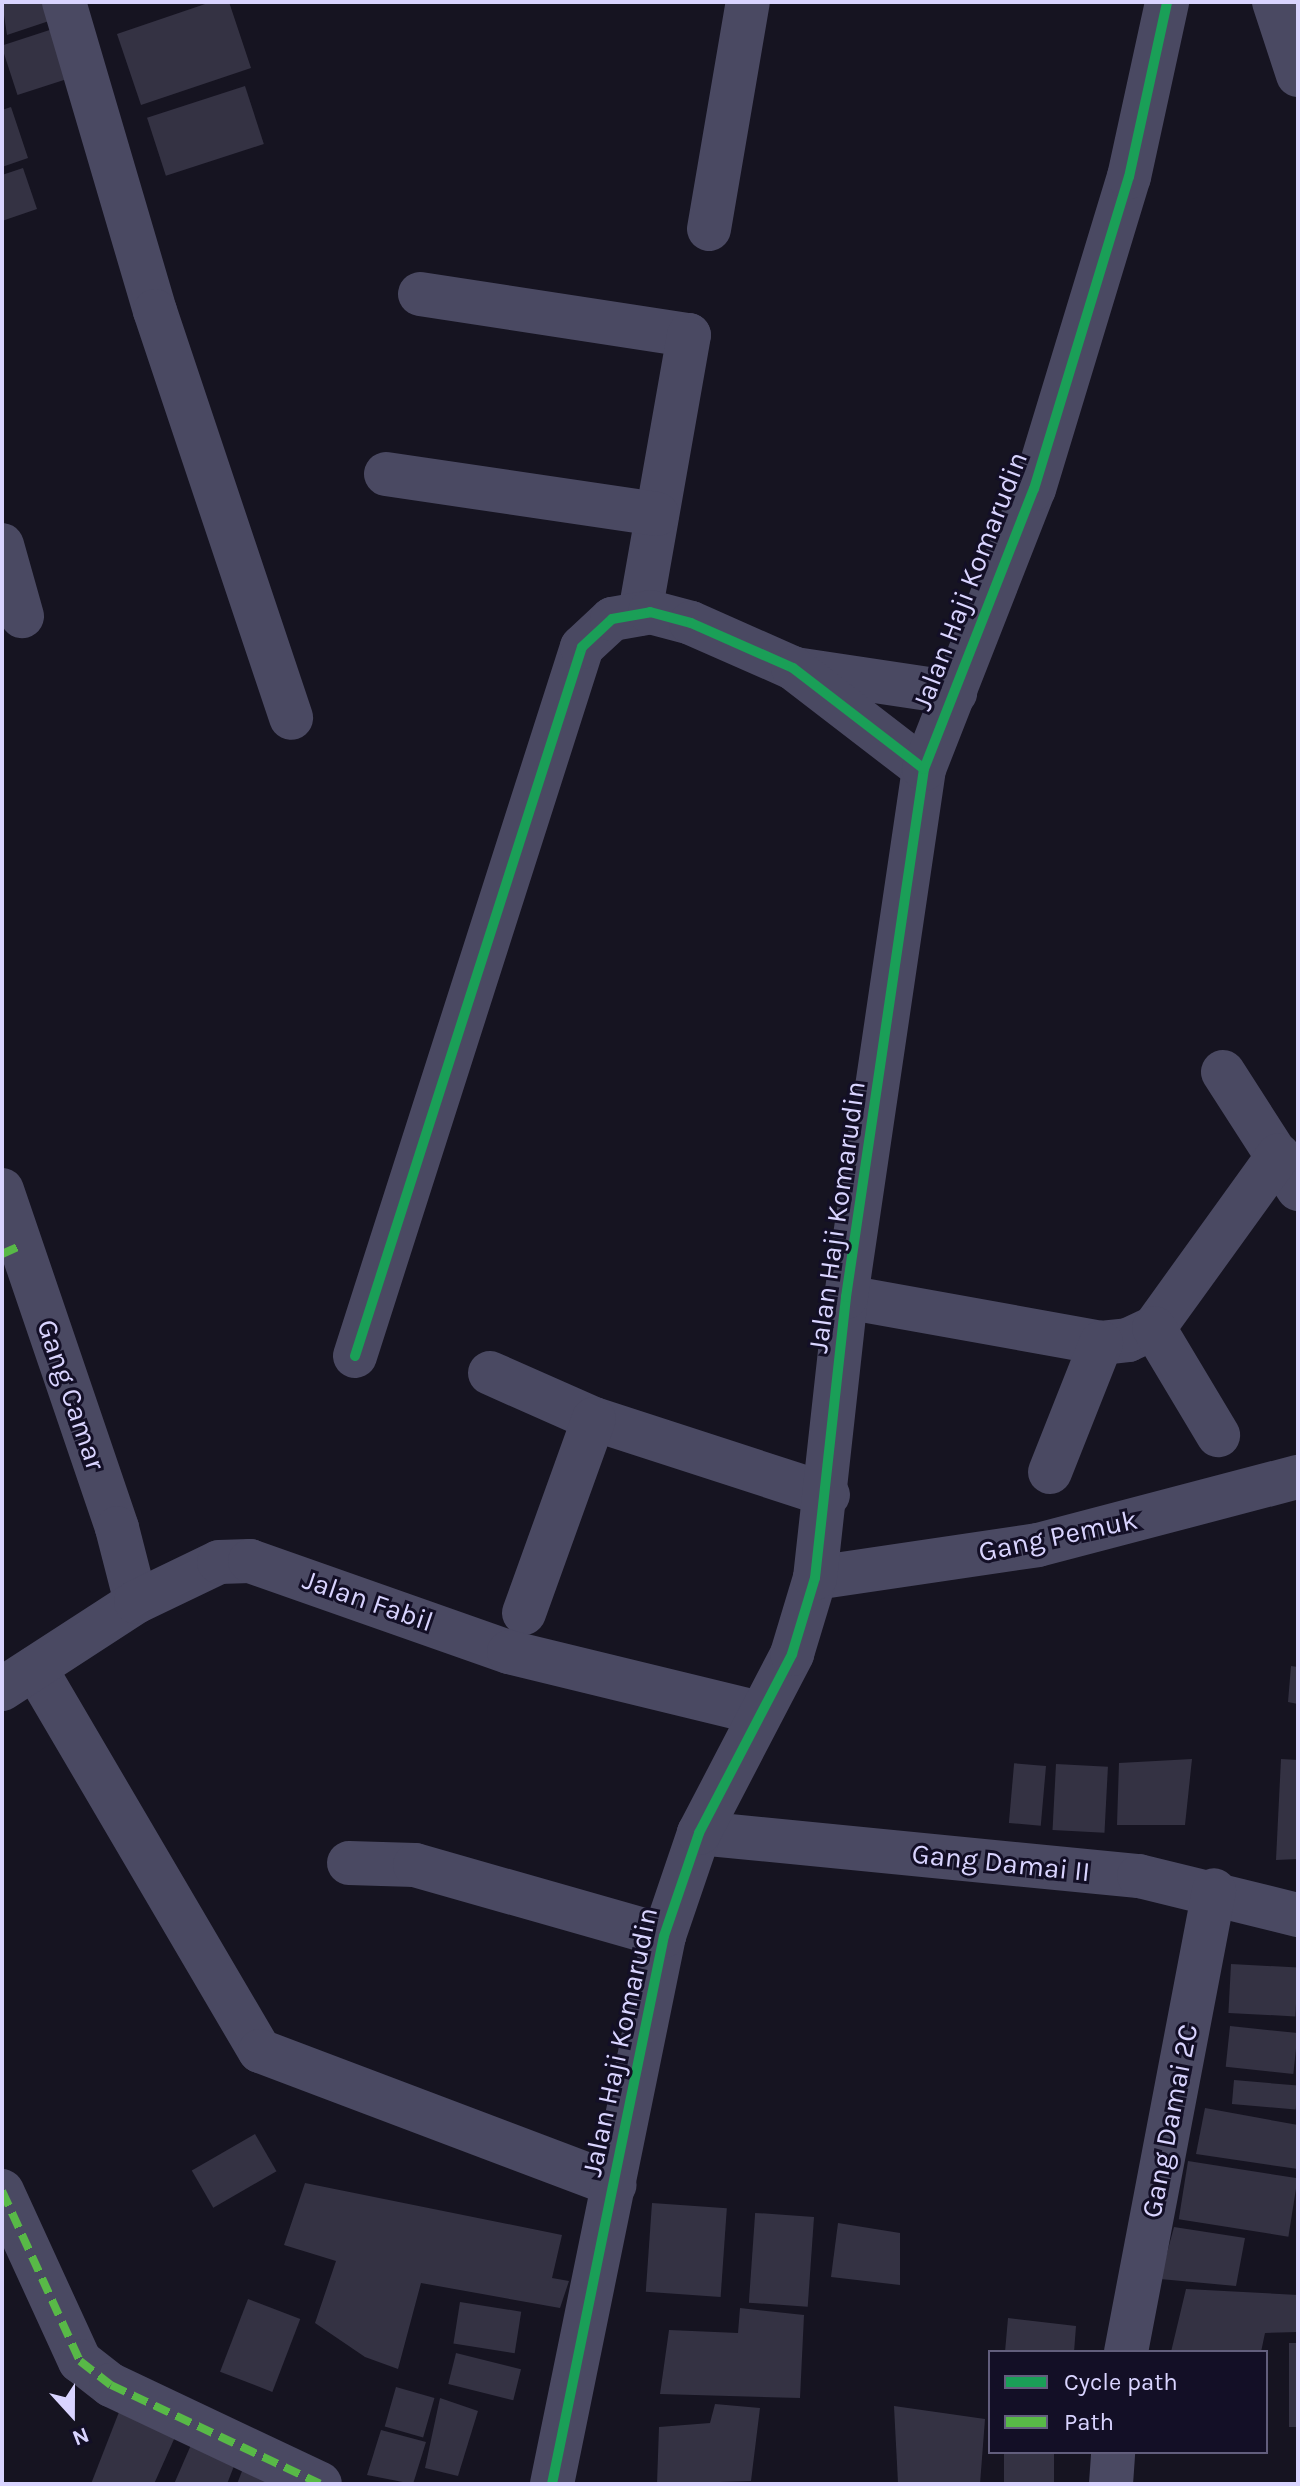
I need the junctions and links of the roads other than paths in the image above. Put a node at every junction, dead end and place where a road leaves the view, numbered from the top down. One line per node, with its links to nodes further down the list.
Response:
1 (64, 2): 15 (street)
2 (748, 2): 6 (street)
3 (1167, 2): 14 (street, Jalan Haji Komarudin)
4 (1285, 19): 5 (street)
5 (1298, 75)
6 (709, 229)
7 (420, 294): 9 (street)
8 (386, 474): 9 (street)
9 (657, 514): 11 (street)
10 (2, 545): 12 (street)
11 (640, 614): 13 (street); 24 (street)
12 (22, 616)
13 (793, 668): 14 (street); 16 (street)
14 (955, 693): 16 (street, Jalan Haji Komarudin)
15 (291, 718)
16 (924, 769): 21 (street, Jalan Haji Komarudin)
17 (1223, 1072): 18 (street)
18 (1289, 1172): 22 (street)
19 (2, 1190): 20 (street, Gang Camar)
20 (11, 1250): 32 (street, Gang Camar)
21 (846, 1297): 23 (street); 30 (street, Jalan Haji Komarudin)
22 (1154, 1328): 23 (street); 27 (street)
23 (1101, 1343): 28 (street)
24 (355, 1356)
25 (490, 1373): 26 (street)
26 (594, 1419): 30 (street); 33 (street)
27 (1218, 1435)
28 (1050, 1472)
29 (1298, 1477): 31 (street, Gang Pemuk)
30 (828, 1495): 31 (street, Jalan Haji Komarudin)
31 (815, 1578): 35 (street, Jalan Haji Komarudin)
32 (136, 1602): 34 (street, Jalan Fabil); 35 (street, Jalan Fabil)
33 (524, 1613)
34 (18, 1678): 41 (street)
35 (759, 1713): 36 (street, Jalan Haji Komarudin)
36 (699, 1833): 38 (street, Gang Damai II); 40 (street, Jalan Haji Komarudin)
37 (349, 1863): 40 (street)
38 (1214, 1890): 39 (street, Gang Damai II); 43 (street, Gang Damai 2C)
39 (1298, 1915)
40 (664, 1936): 41 (street, Jalan Haji Komarudin)
41 (614, 2185): 46 (street, Jalan Haji Komarudin)
42 (2, 2191): 45 (street)
43 (1126, 2350)
44 (1113, 2454): 47 (street)
45 (320, 2484)
46 (552, 2484)
47 (1111, 2484)

